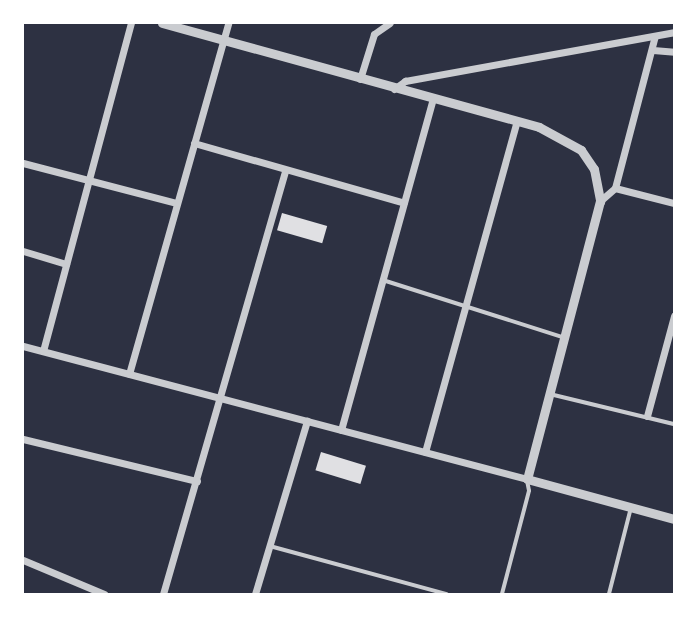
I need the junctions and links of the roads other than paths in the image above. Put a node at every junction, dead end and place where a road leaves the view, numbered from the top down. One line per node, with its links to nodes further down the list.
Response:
1 (131, 23): 17 (street)
2 (162, 23): 7 (street)
3 (228, 23): 7 (street)
4 (390, 23): 10 (street)
5 (674, 32): 6 (street)
6 (654, 36): 8 (street); 11 (street)
7 (222, 42): 10 (street); 14 (street)
8 (653, 50): 9 (street); 18 (street)
9 (674, 52)
10 (360, 79): 11 (street)
11 (394, 89): 12 (street)
12 (433, 99): 13 (street); 21 (street)
13 (517, 121): 19 (street); 26 (street)
14 (194, 143): 16 (street); 20 (street)
15 (23, 163): 17 (street)
16 (285, 172): 21 (street); 34 (street)
17 (89, 181): 20 (street); 24 (street)
18 (615, 188): 19 (street); 22 (street)
19 (600, 201): 29 (street)
20 (177, 203): 32 (street)
21 (404, 203): 25 (street)
22 (674, 203)
23 (23, 251): 24 (street)
24 (66, 264): 31 (street)
25 (383, 281): 26 (lane); 38 (street)
26 (467, 307): 29 (lane); 40 (street)
27 (674, 316): 28 (street)
28 (673, 330): 35 (street)
29 (563, 337): 33 (street)
30 (23, 346): 31 (street)
31 (43, 351): 32 (street)
32 (129, 374): 34 (street)
33 (548, 393): 35 (lane); 41 (street)
34 (221, 398): 36 (street); 42 (street)
35 (647, 416): 37 (lane)
36 (307, 421): 38 (street); 45 (street)
37 (674, 424)
38 (341, 430): 40 (street)
39 (23, 439): 42 (street)
40 (425, 452): 41 (street)
41 (527, 479): 43 (street); 51 (lane)
42 (197, 481): 48 (street)
43 (631, 507): 44 (street); 52 (lane)
44 (674, 519)
45 (270, 546): 49 (street); 50 (lane)
46 (23, 561): 47 (street)
47 (104, 594)
48 (163, 594)
49 (255, 594)
50 (447, 594)
51 (502, 594)
52 (609, 594)

